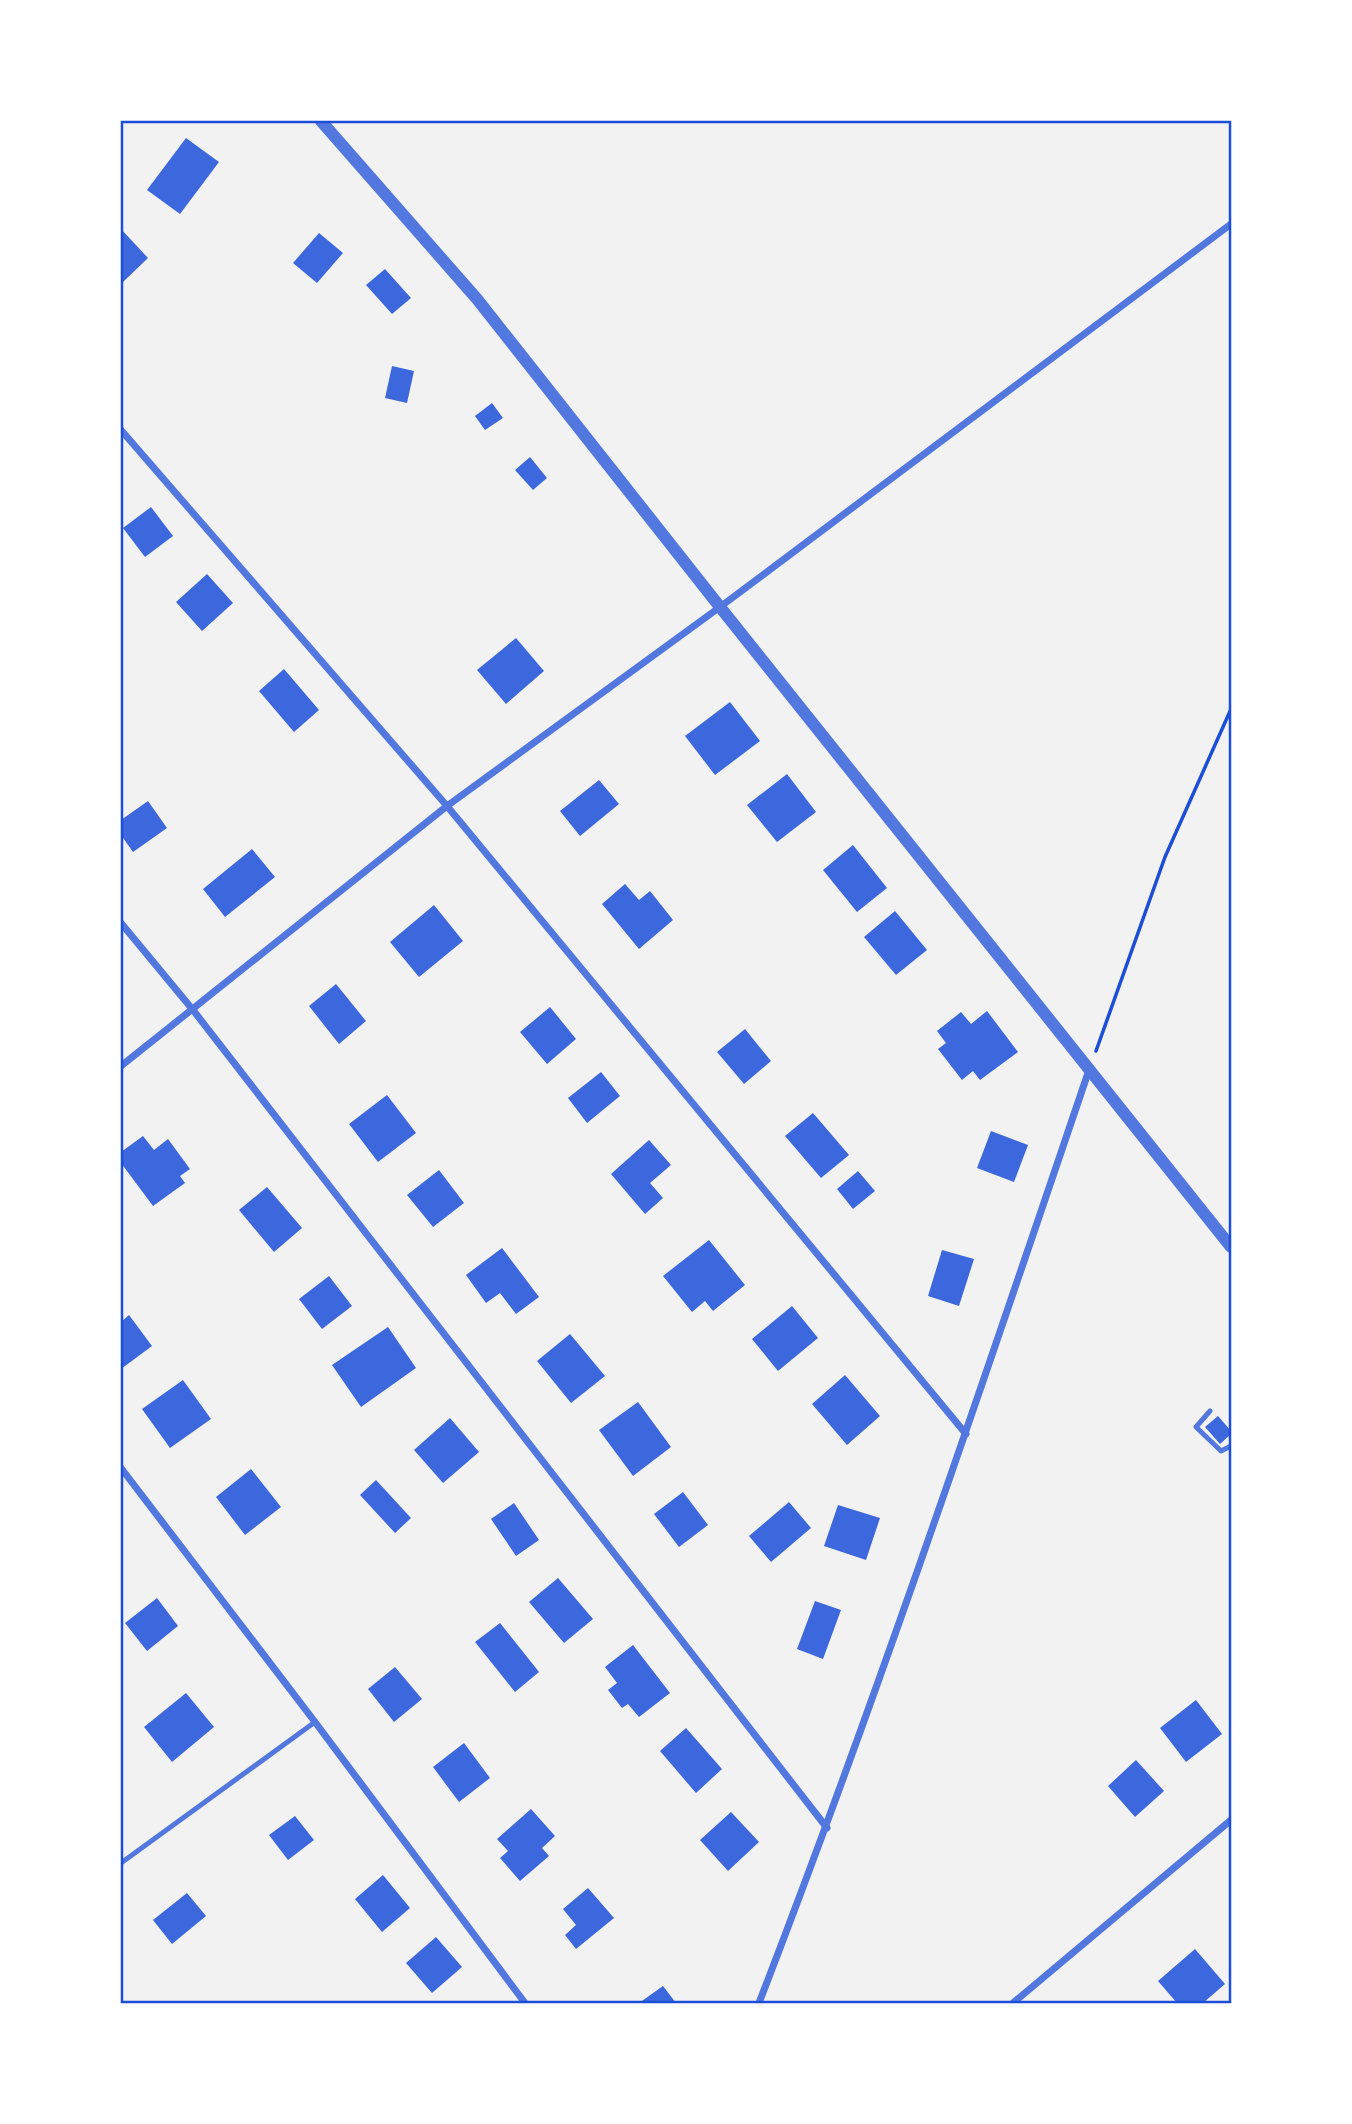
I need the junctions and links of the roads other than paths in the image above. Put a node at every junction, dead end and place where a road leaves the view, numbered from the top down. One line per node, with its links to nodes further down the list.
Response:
1 (321, 121): 4 (street)
2 (1231, 224): 4 (street)
3 (121, 430): 5 (street)
4 (720, 607): 5 (street); 9 (street)
5 (447, 806): 7 (street); 12 (street)
6 (121, 923): 7 (street)
7 (193, 1010): 8 (street); 17 (street)
8 (121, 1066)
9 (1090, 1069): 10 (street); 12 (street)
10 (1231, 1247)
11 (1210, 1411): 13 (lane)
12 (966, 1434): 17 (street)
13 (1231, 1446)
14 (121, 1468): 15 (street)
15 (315, 1722): 18 (lane); 19 (street)
16 (1231, 1820): 21 (street)
17 (827, 1828): 20 (street)
18 (121, 1863)
19 (525, 2003)
20 (759, 2003)
21 (1013, 2003)

